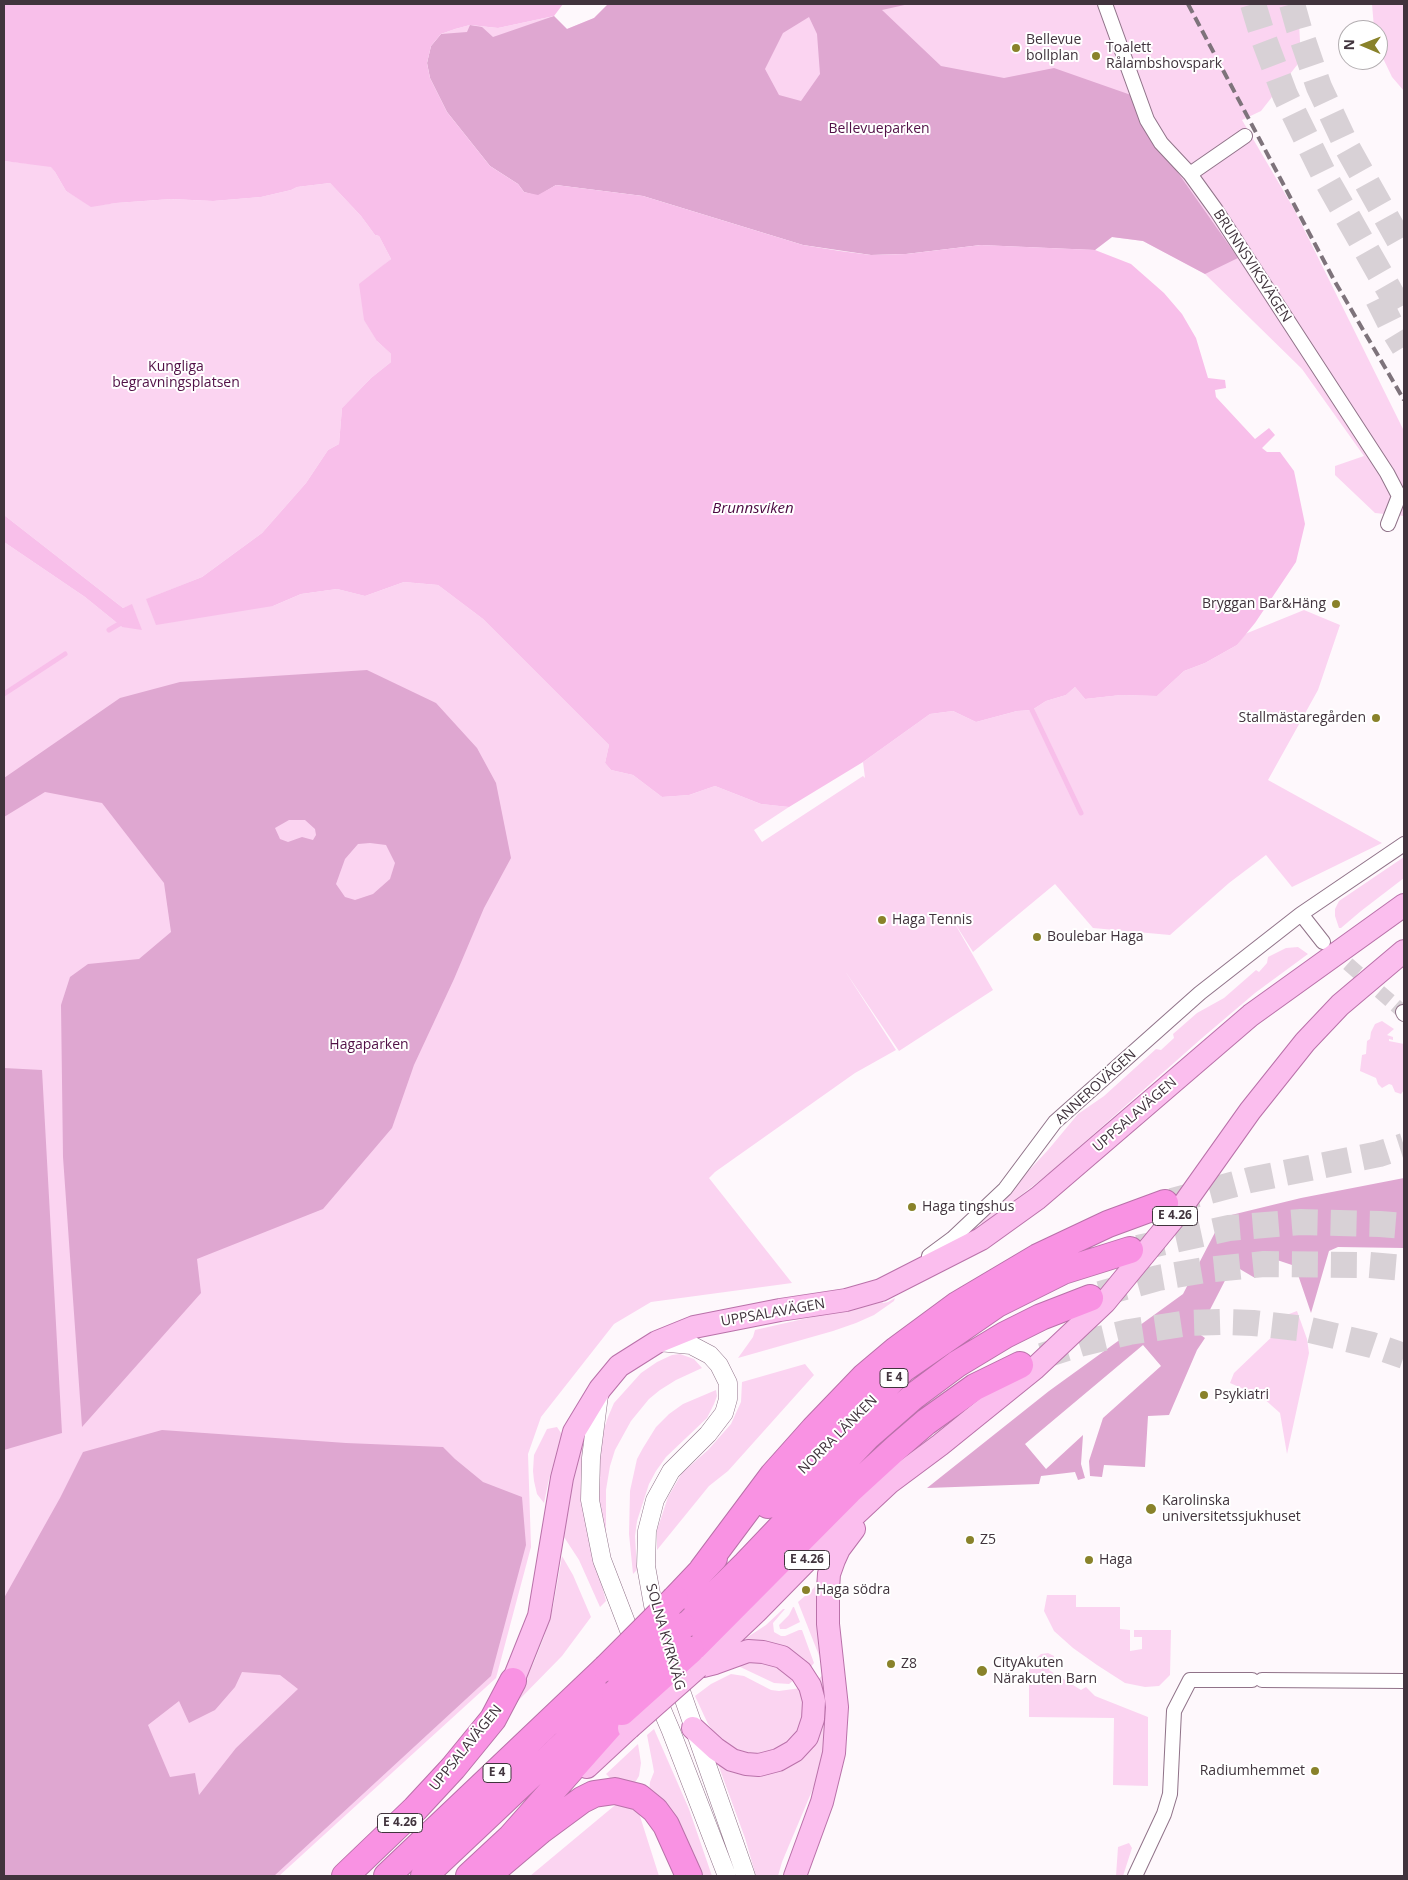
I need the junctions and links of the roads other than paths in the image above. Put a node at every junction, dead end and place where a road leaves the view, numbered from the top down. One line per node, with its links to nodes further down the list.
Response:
1 (1105, 4): 3 (street, BRUNNSVIKSVÄGEN)
2 (1245, 136): 3 (street)
3 (1190, 174): 4 (street, BRUNNSVIKSVÄGEN)
4 (1388, 524)
5 (1404, 844): 8 (street, ANNEROVÄGEN)
6 (1404, 889): 10 (main road)
7 (1404, 905): 10 (main road, UPPSALAVÄGEN / E 4.26)
8 (1301, 914): 9 (street); 16 (street, ANNEROVÄGEN)
9 (1323, 942)
10 (1348, 948): 16 (main road, UPPSALAVÄGEN / E 4.26)
11 (1404, 951): 13 (main road, E 4.26)
12 (1404, 968): 13 (main road)
13 (1360, 989): 21 (main road, E 4.26)
14 (1165, 1203): 22 (highway)
15 (1130, 1250): 22 (highway, NORRA LÄNKEN / E 4)
16 (882, 1290): 18 (main road, UPPSALAVÄGEN / E 4.26)
17 (1090, 1298): 23 (highway, NORRA LÄNKEN / E 4)
18 (657, 1342): 20 (main road, UPPSALAVÄGEN / E 4.26); 27 (street, SOLNA KYRKVÄG)
19 (1020, 1365): 23 (highway)
20 (600, 1389): 24 (main road, UPPSALAVÄGEN / E 4.26); 34 (street, SOLNA KYRKVÄG)
21 (922, 1459): 23 (main road, E 4.26); 36 (main road)
22 (702, 1570): 29 (highway, NORRA LÄNKEN / E 4, bridge)
23 (690, 1648): 26 (highway, bridge); 27 (main road)
24 (513, 1681): 28 (highway, UPPSALAVÄGEN / E 4.26)
25 (1404, 1681): 37 (street)
26 (622, 1711): 30 (highway, E 4); 31 (highway)
27 (694, 1728): 35 (street, SOLNA KYRKVÄG)
28 (345, 1876)
29 (387, 1876)
30 (424, 1876)
31 (469, 1876)
32 (487, 1876): 33 (highway)
33 (689, 1876)
34 (727, 1876)
35 (746, 1876)
36 (795, 1876)
37 (1135, 1876)

